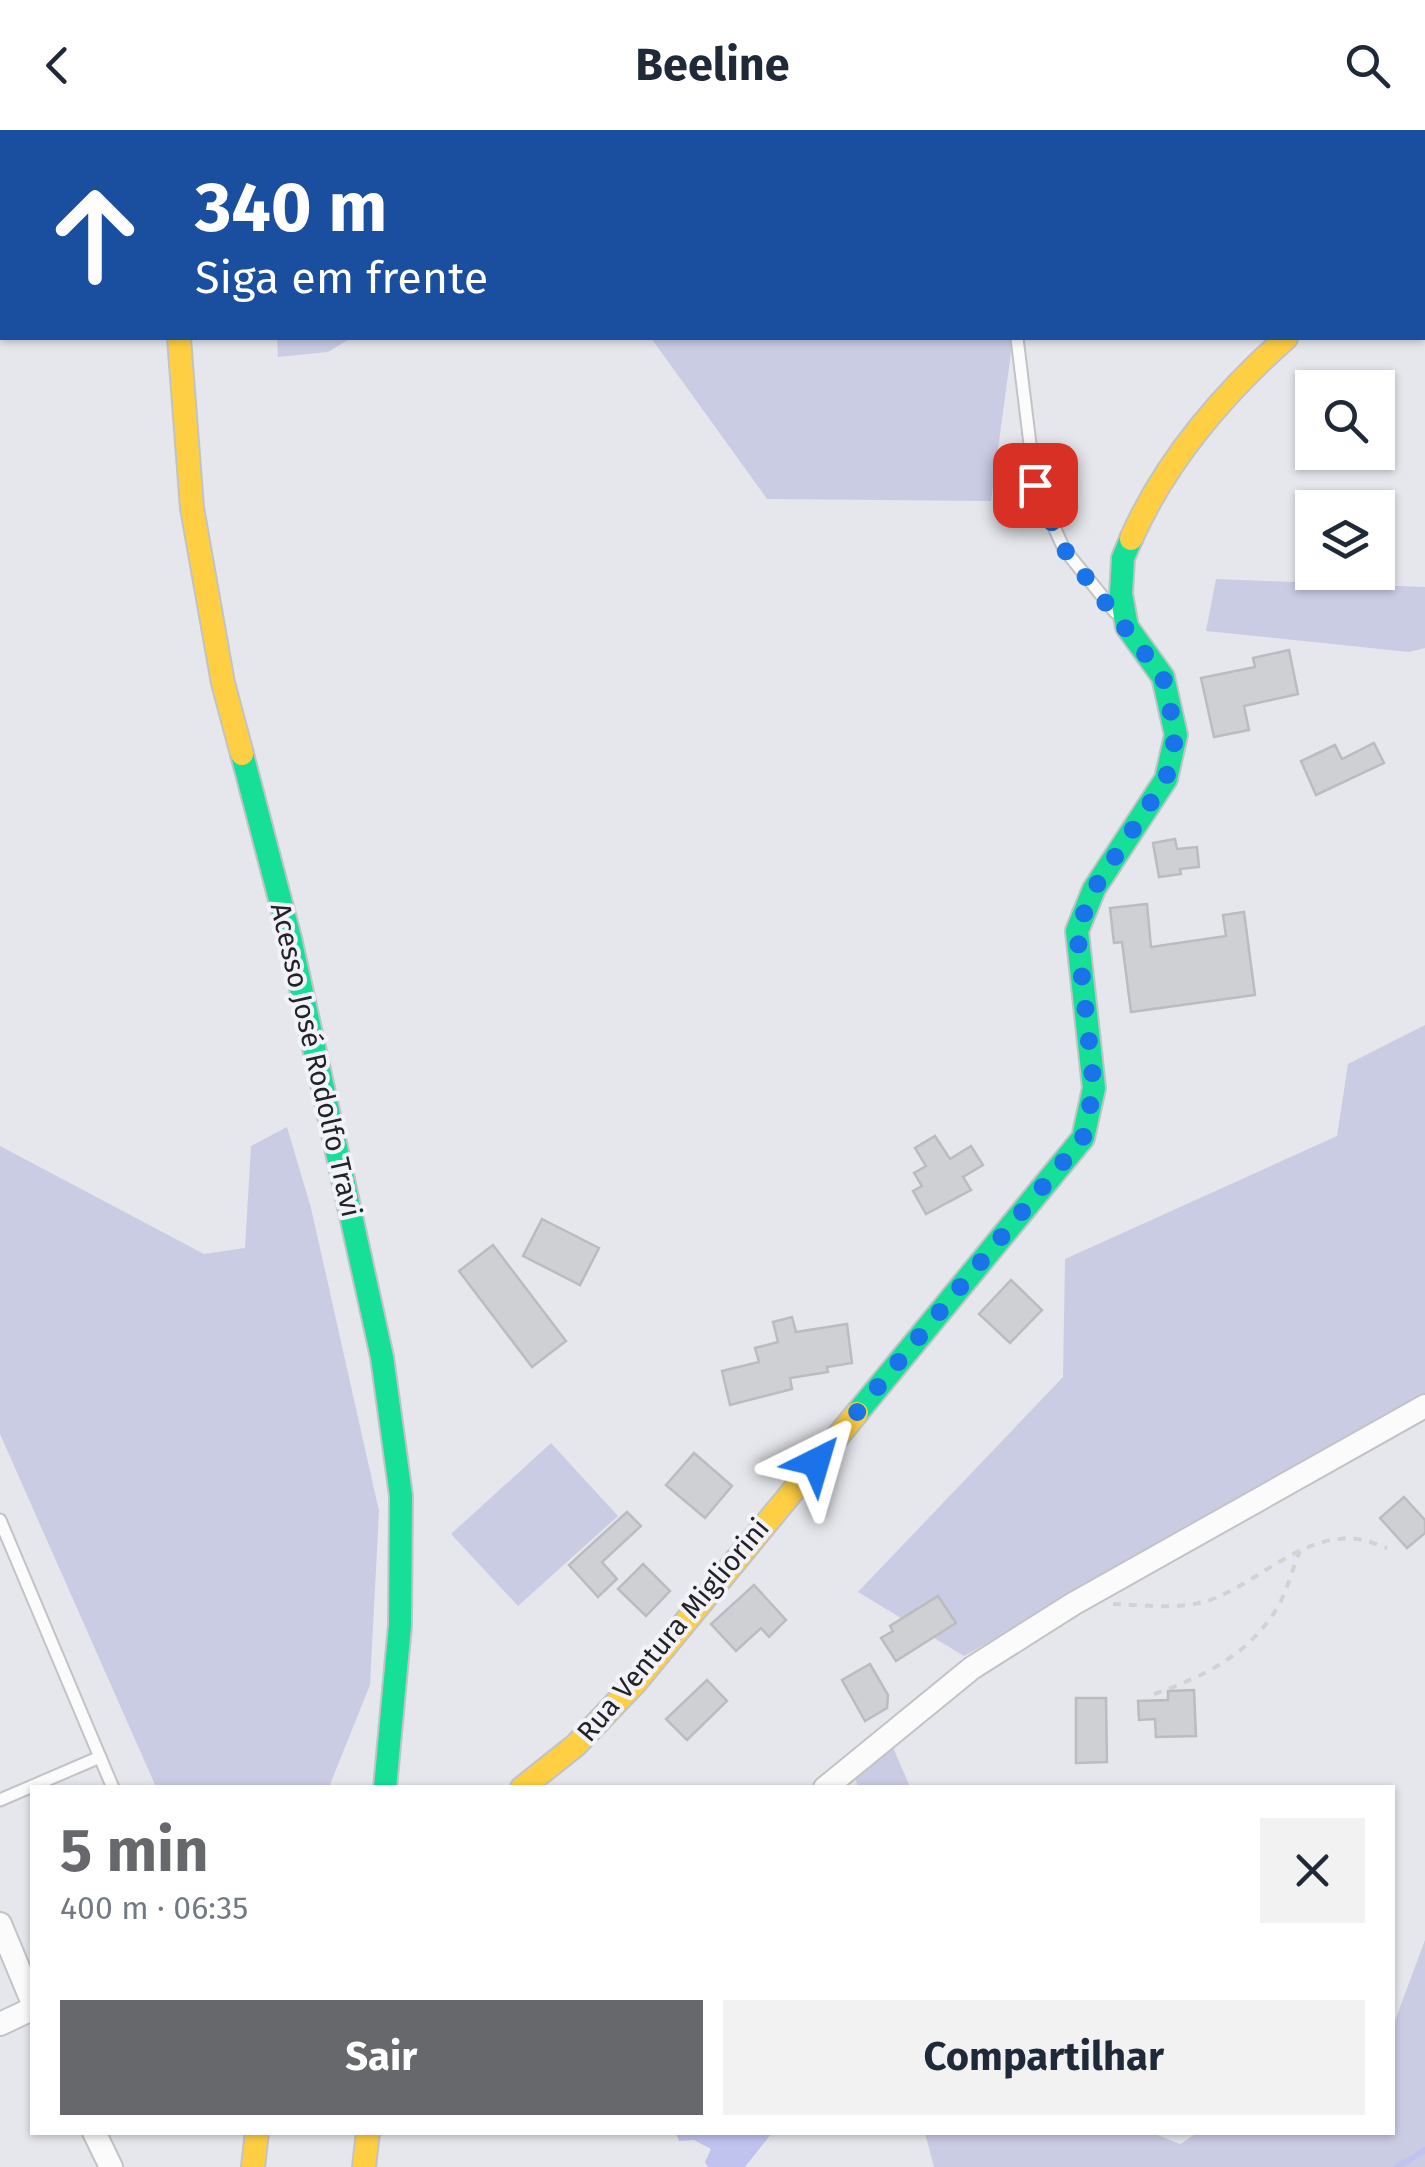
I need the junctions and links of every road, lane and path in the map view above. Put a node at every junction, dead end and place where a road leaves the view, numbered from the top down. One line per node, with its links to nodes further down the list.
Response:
1 (179, 340): 14 (main road, Acesso José Rodolfo Travi)
2 (1017, 340): 4 (lane)
3 (1284, 340): 4 (main road)
4 (1127, 627): 15 (main road, Rua Ventura Migliorini)
5 (1425, 1406): 16 (street)
6 (0, 1520): 11 (lane)
7 (1387, 1548): 8 (path)
8 (1300, 1551): 9 (path); 10 (path)
9 (1110, 1604)
10 (1154, 1694)
11 (100, 1757): 12 (lane); 13 (lane)
12 (35, 1785)
13 (112, 1785)
14 (385, 1785)
15 (526, 1785)
16 (830, 1785)
17 (30, 1787): 18 (lane)
18 (0, 1800)
19 (0, 1924): 20 (street)
20 (30, 1996)
21 (30, 2010): 22 (street)
22 (0, 2024)
23 (95, 2135): 26 (street)
24 (257, 2135): 27 (main road)
25 (368, 2135): 28 (main road)
26 (111, 2167)
27 (253, 2167)
28 (364, 2167)

